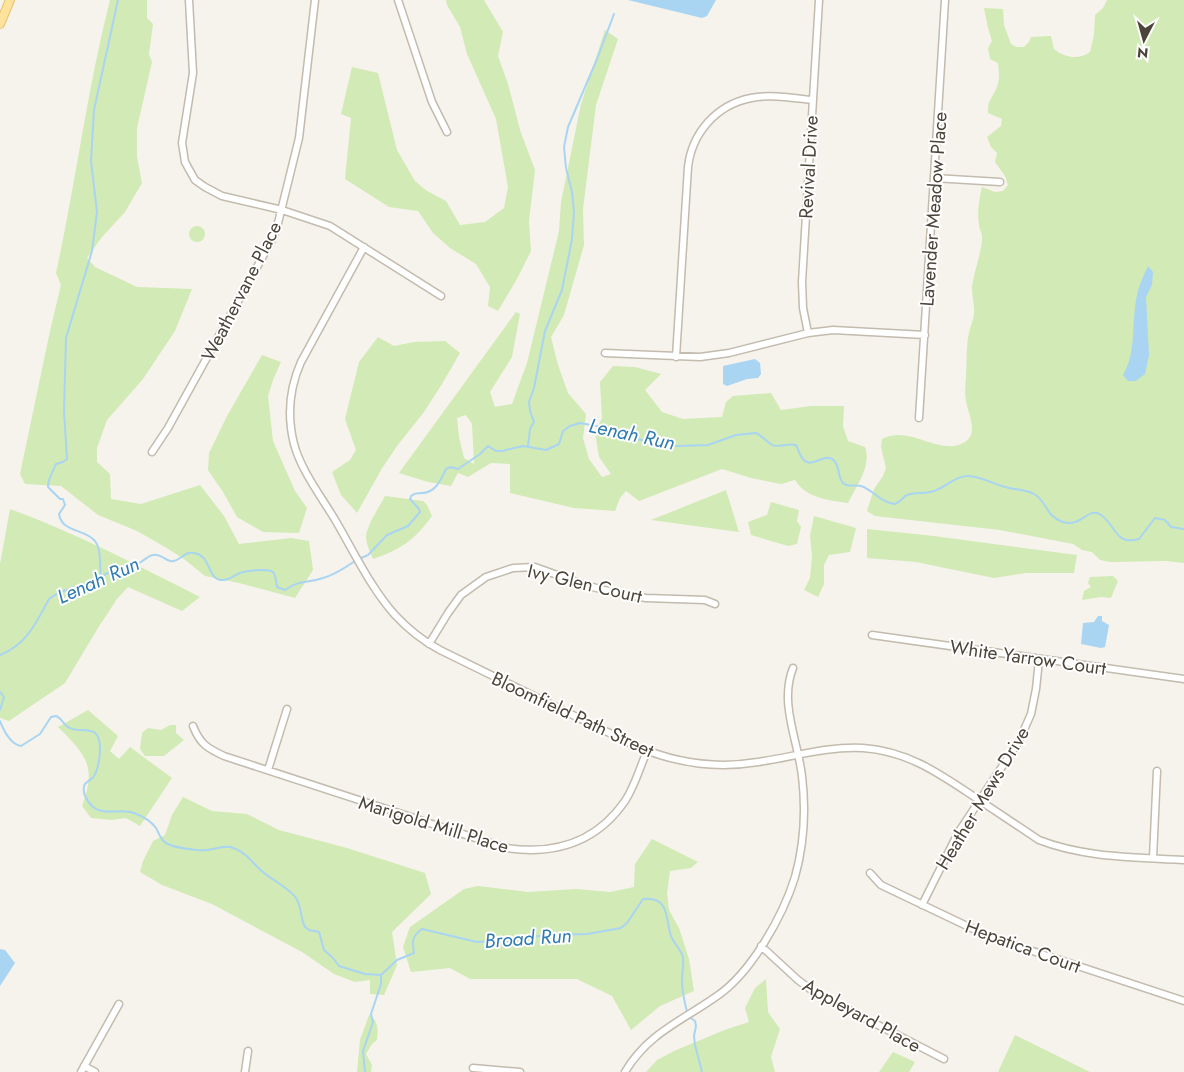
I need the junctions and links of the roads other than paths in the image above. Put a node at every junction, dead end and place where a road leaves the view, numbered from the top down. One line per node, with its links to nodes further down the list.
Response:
1 (10, 0): 7 (main road)
2 (189, 0): 12 (street)
3 (315, 0): 12 (street, Weathervane Place)
4 (398, 0): 9 (street)
5 (819, 0): 8 (street, Revival Drive)
6 (946, 0): 10 (street, Lavender Meadow Place)
7 (0, 24)
8 (812, 100): 15 (street, Revival Drive); 18 (street)
9 (447, 132)
10 (934, 178): 11 (street); 16 (street, Lavender Meadow Place)
11 (1000, 182)
12 (282, 210): 13 (street); 20 (street, Weathervane Place)
13 (364, 246): 14 (street); 23 (street, Bloomfield Path Street)
14 (441, 296)
15 (808, 333): 16 (street); 18 (street)
16 (925, 335): 19 (street, Lavender Meadow Place)
17 (605, 353): 18 (street)
18 (676, 357)
19 (919, 418)
20 (152, 452)
21 (715, 604): 23 (street, Ivy Glen Court)
22 (872, 634): 24 (street, White Yarrow Court)
23 (429, 644): 29 (street, Bloomfield Path Street)
24 (1040, 660): 26 (street, White Yarrow Court); 33 (street, Heather Mews Drive)
25 (793, 668): 30 (street)
26 (1184, 679)
27 (287, 709): 31 (street)
28 (193, 726): 31 (street, Marigold Mill Place)
29 (647, 751): 30 (street, Bloomfield Path Street); 31 (street, Marigold Mill Place)
30 (798, 754): 33 (street, Bloomfield Path Street); 38 (street)
31 (268, 770)
32 (1157, 771): 34 (street)
33 (979, 800): 34 (street, Bloomfield Path Street); 37 (street, Heather Mews Drive)
34 (1153, 858): 35 (street, Bloomfield Path Street)
35 (1184, 860)
36 (870, 873): 37 (street, Hepatica Court)
37 (922, 905): 39 (street, Hepatica Court)
38 (761, 946): 42 (street, Appleyard Place); 48 (street)
39 (1184, 1001)
40 (119, 1004): 44 (street)
41 (248, 1051): 46 (street)
42 (944, 1059)
43 (474, 1068): 47 (street)
44 (83, 1069): 45 (street)
45 (95, 1072)
46 (245, 1072)
47 (520, 1072)
48 (625, 1072)

